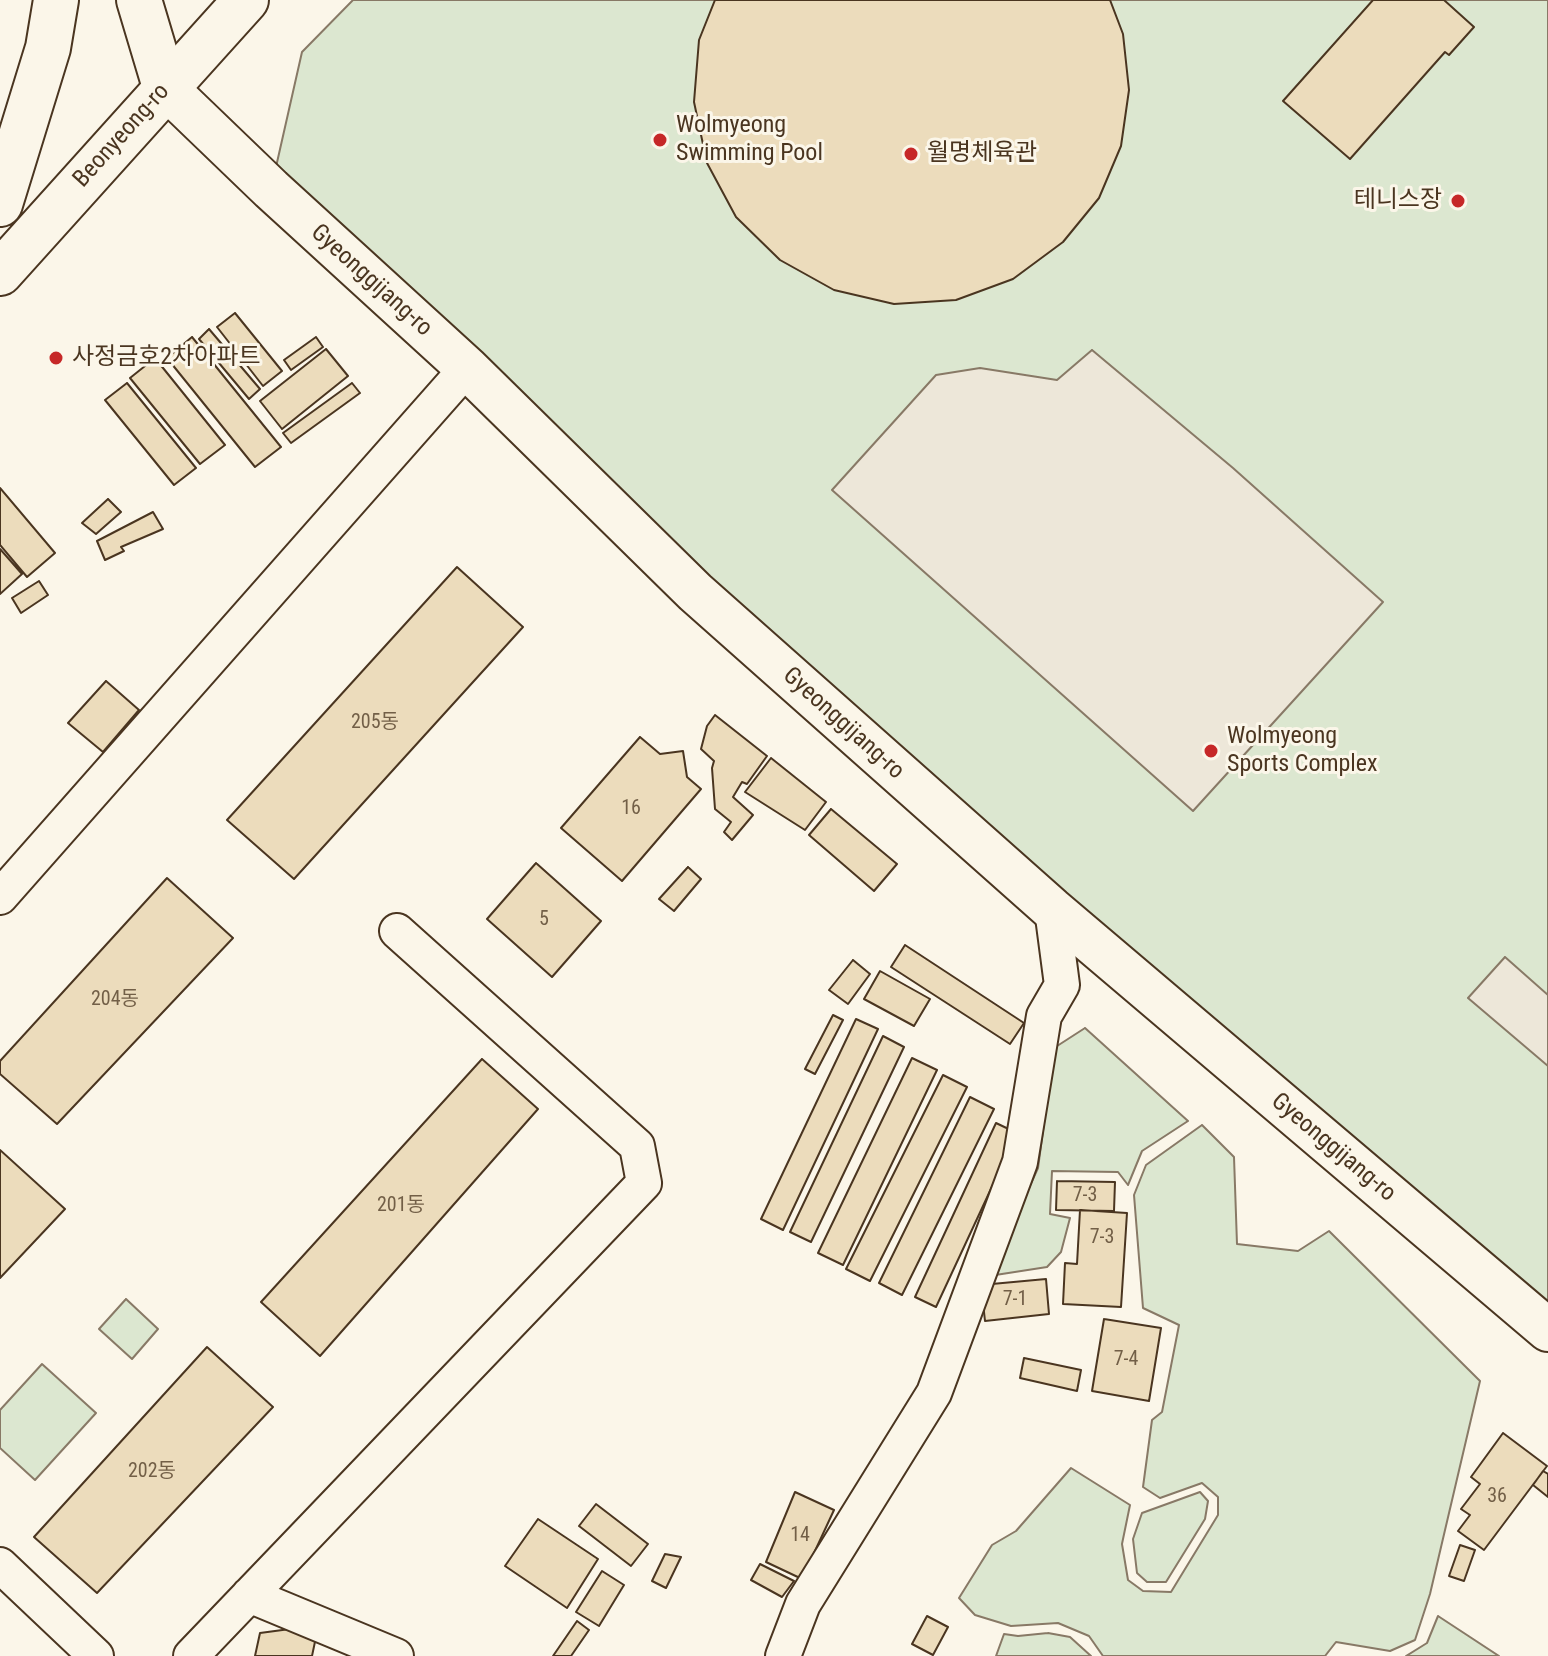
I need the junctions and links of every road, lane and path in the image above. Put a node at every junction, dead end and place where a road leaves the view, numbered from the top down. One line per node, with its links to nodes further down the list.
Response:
1 (56, 0): 5 (main road)
2 (139, 0): 4 (main road)
3 (246, 0): 4 (main road, Beonyeong-ro)
4 (165, 87): 6 (main road, Beonyeong-ro); 7 (street, Gyeonggijang-ro)
5 (0, 204)
6 (0, 273)
7 (467, 368): 8 (street); 9 (street, Gyeonggijang-ro)
8 (0, 897)
9 (1052, 909): 11 (street, Gyeonggijang-ro); 17 (street)
10 (397, 931): 13 (street)
11 (1548, 1330)
12 (0, 1565): 14 (street)
13 (249, 1595): 15 (street); 16 (street)
14 (96, 1656)
15 (191, 1656)
16 (396, 1656)
17 (783, 1656)

